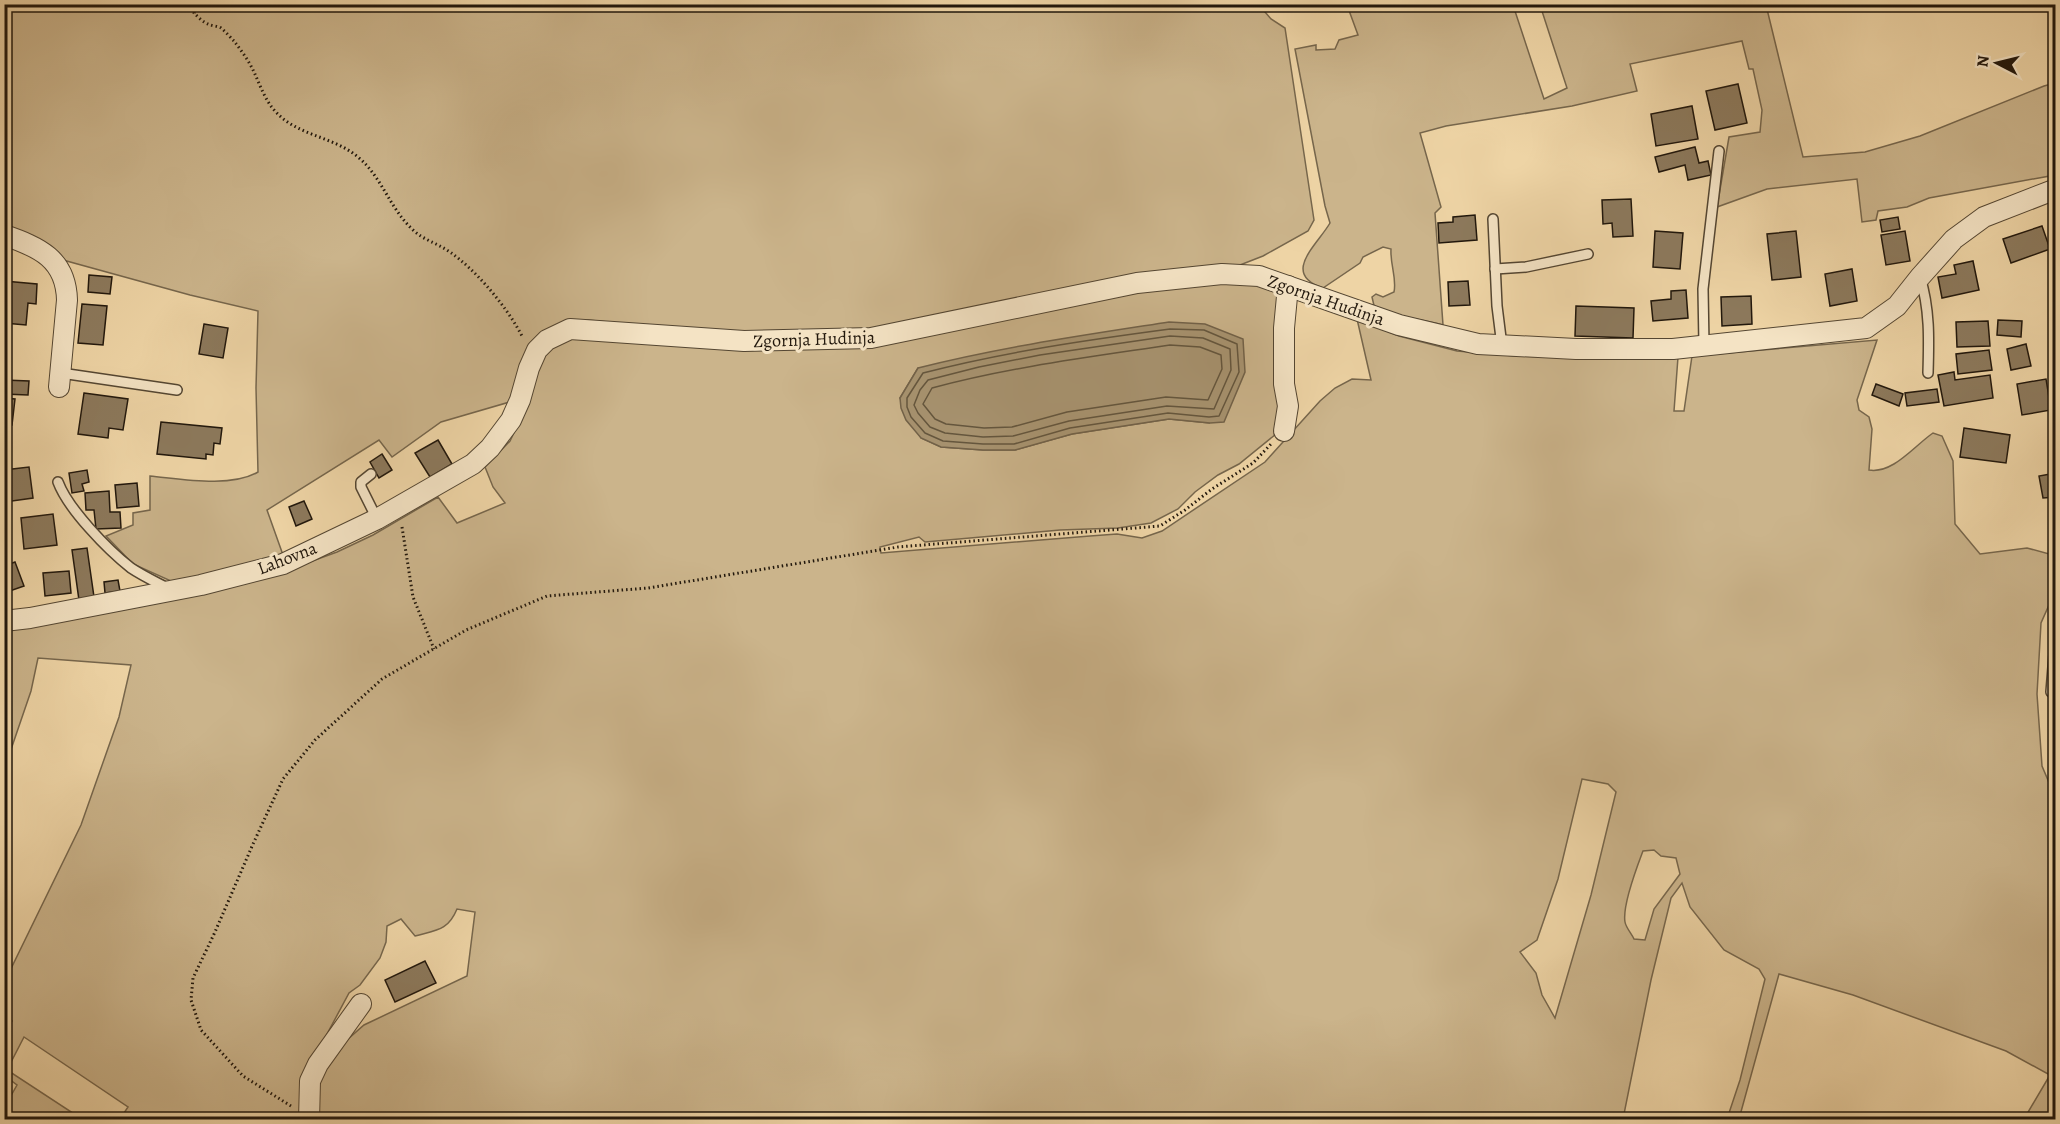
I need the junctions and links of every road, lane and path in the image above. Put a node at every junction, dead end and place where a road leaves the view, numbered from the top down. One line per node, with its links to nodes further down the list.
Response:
1 (200, 4): 12 (path)
2 (1719, 151): 10 (lane)
3 (2055, 189): 8 (street, Zgornja Hudinja)
4 (1493, 219): 7 (lane)
5 (4, 235): 14 (street)
6 (1588, 254): 7 (lane)
7 (1495, 269): 11 (lane)
8 (1920, 277): 10 (street, Zgornja Hudinja); 13 (lane)
9 (1288, 286): 11 (street, Zgornja Hudinja); 12 (street, Zgornja Hudinja); 16 (street)
10 (1704, 345): 11 (street, Zgornja Hudinja)
11 (1502, 346)
12 (537, 350): 19 (street, Lahovna)
13 (1928, 373)
14 (60, 380): 15 (lane)
15 (177, 390)
16 (1284, 431): 24 (path)
17 (371, 474): 20 (lane)
18 (58, 482): 21 (lane)
19 (409, 501): 20 (street, Lahovna); 24 (path)
20 (377, 519): 21 (street, Lahovna)
21 (171, 591): 22 (street, Lahovna)
22 (4, 621)
23 (2055, 630): 25 (lane)
24 (434, 649): 27 (path)
25 (2051, 692)
26 (361, 1004): 27 (street)
27 (302, 1114)

